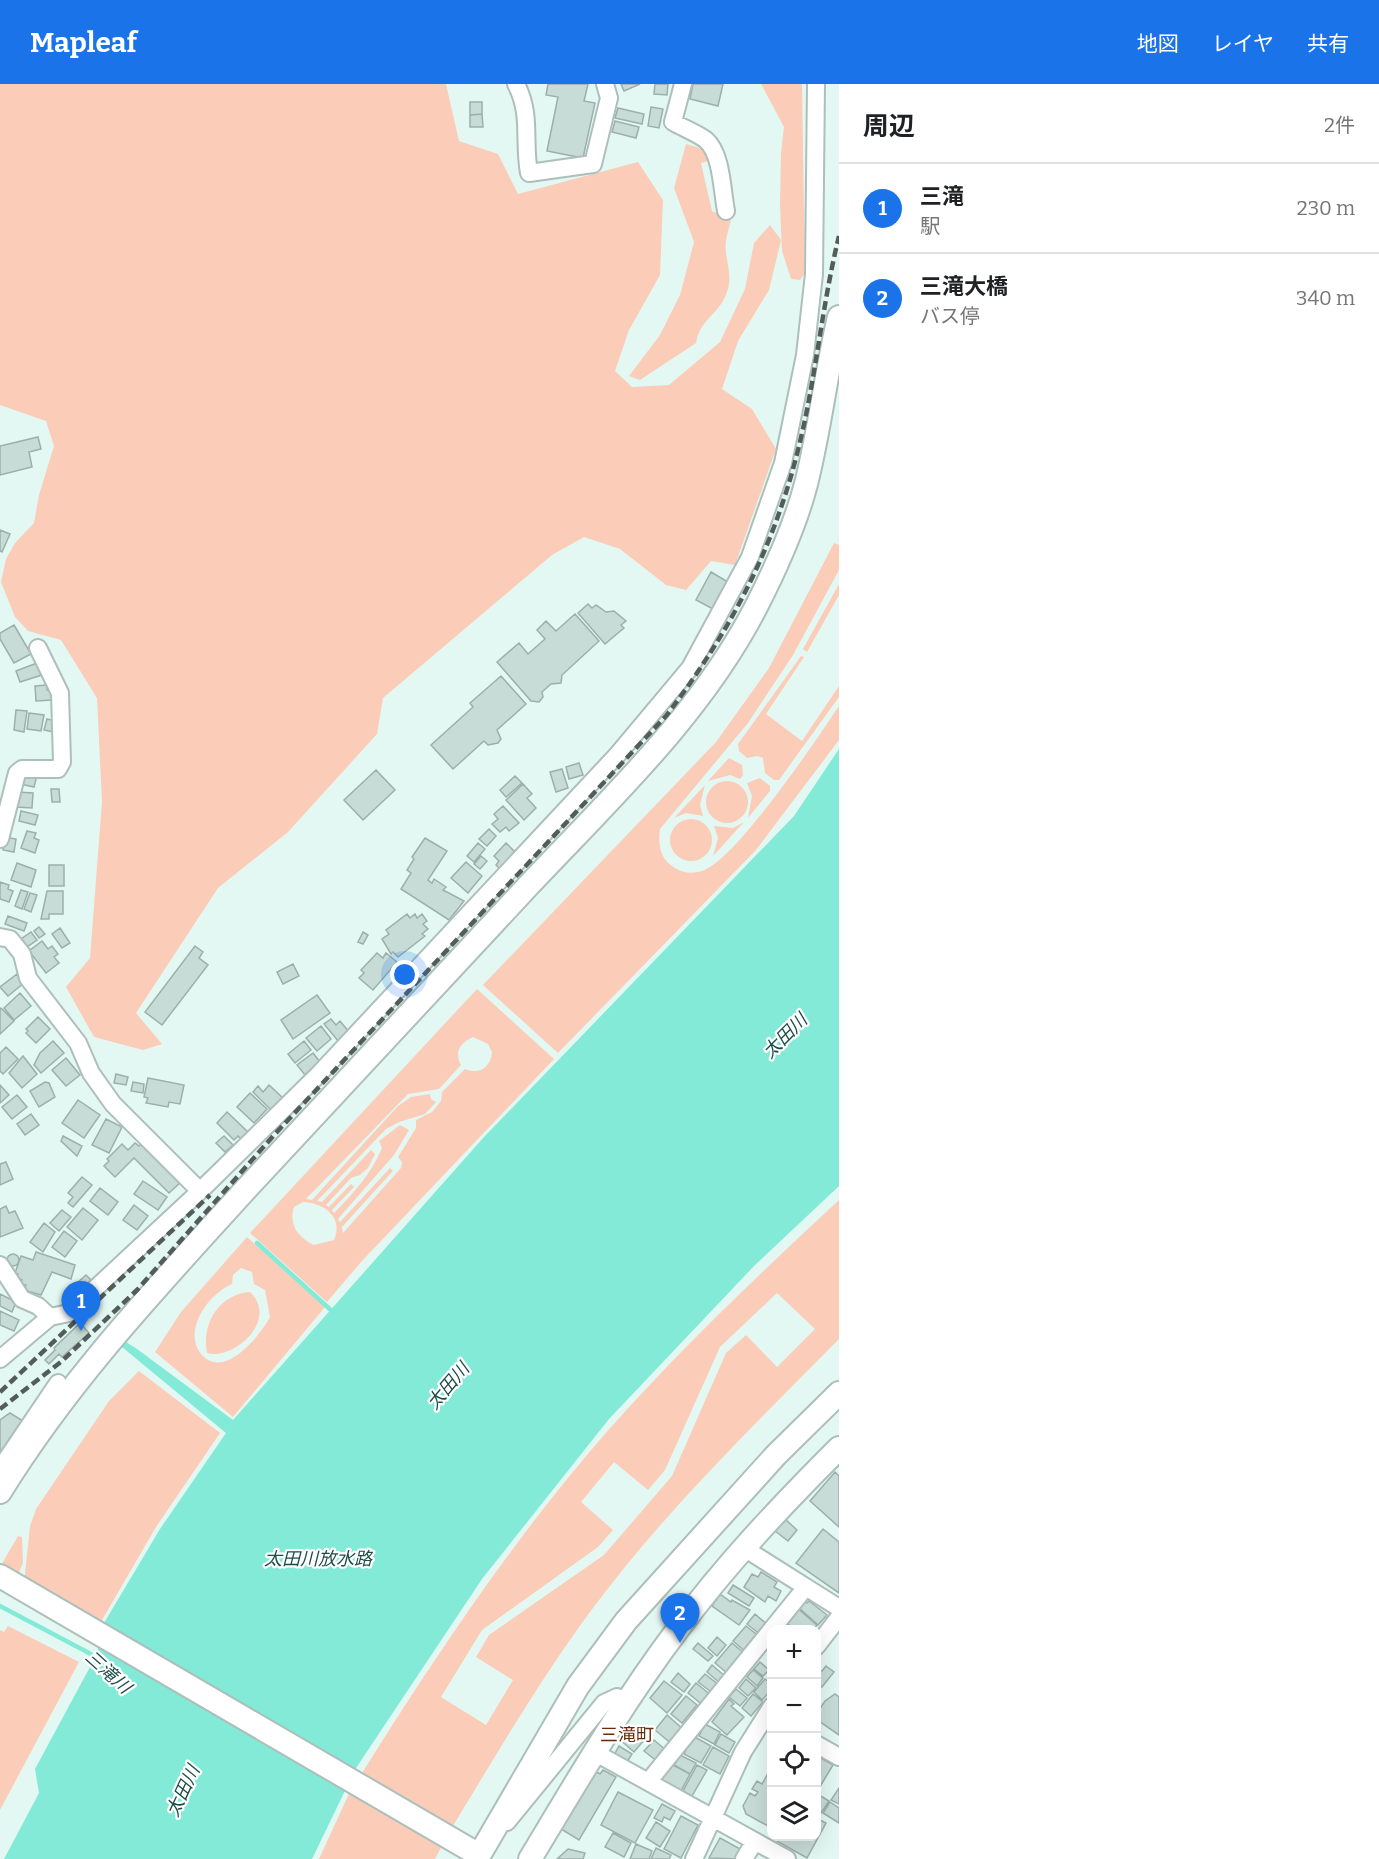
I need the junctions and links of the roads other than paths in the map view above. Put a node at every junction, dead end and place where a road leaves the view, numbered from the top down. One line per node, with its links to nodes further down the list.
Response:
1 (516, 84): 2 (street)
2 (605, 84)
3 (683, 84): 5 (street)
4 (816, 84): 10 (street)
5 (726, 211)
6 (839, 317): 18 (street)
7 (38, 648): 8 (street)
8 (0, 839)
9 (0, 937): 10 (street)
10 (201, 1191): 12 (street)
11 (0, 1265): 12 (street)
12 (50, 1317): 13 (street)
13 (0, 1359)
14 (58, 1383): 17 (street)
15 (839, 1393): 33 (street)
16 (839, 1448): 19 (street)
17 (0, 1469)
18 (0, 1492)
19 (744, 1548): 21 (street); 25 (street)
20 (0, 1576): 33 (street)
21 (806, 1587): 22 (street); 30 (street)
22 (839, 1608)
23 (839, 1617): 24 (street)
24 (821, 1640)
25 (628, 1703): 28 (street); 33 (street)
26 (767, 1716): 31 (street)
27 (821, 1747): 29 (street)
28 (594, 1752): 30 (street); 34 (street)
29 (839, 1757)
30 (648, 1782): 31 (street)
31 (713, 1818): 32 (street); 35 (street)
32 (755, 1841): 36 (street); 37 (street)
33 (475, 1854)
34 (530, 1859)
35 (694, 1859)
36 (744, 1859)
37 (787, 1859)

